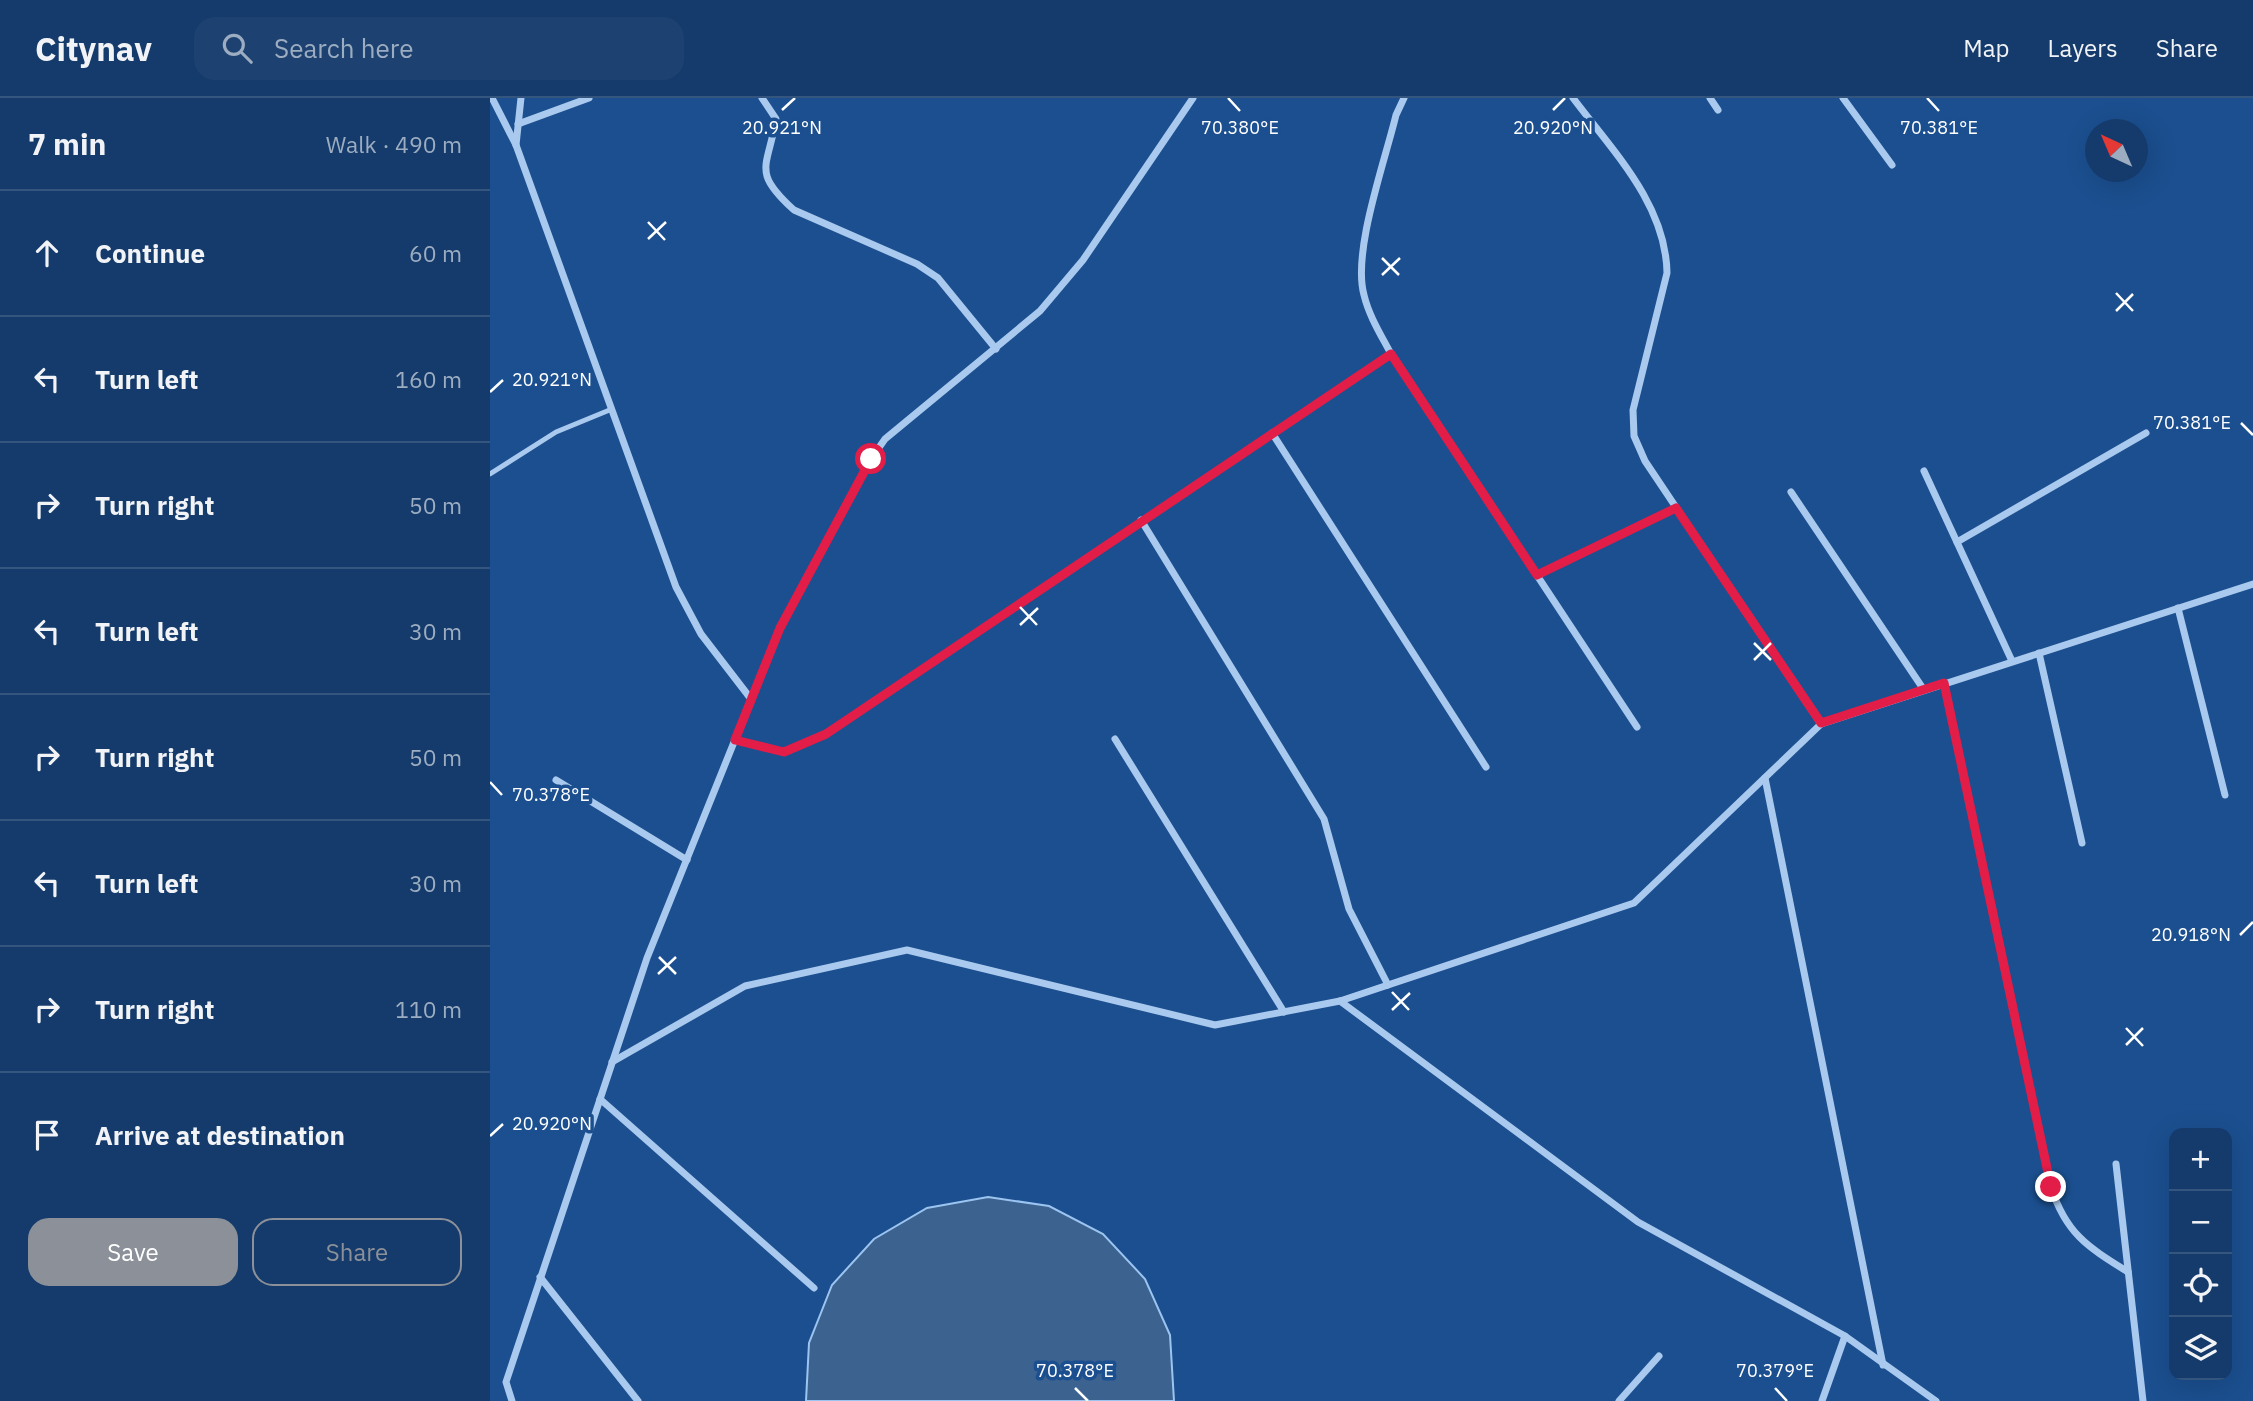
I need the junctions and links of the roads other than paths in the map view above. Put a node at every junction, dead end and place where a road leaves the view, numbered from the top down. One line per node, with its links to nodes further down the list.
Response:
1 (492, 98): 12 (street)
2 (522, 98): 11 (street)
3 (589, 98): 11 (street)
4 (762, 98): 14 (street)
5 (1193, 98): 14 (street)
6 (1404, 98): 15 (street)
7 (1573, 98): 22 (street)
8 (1710, 98): 10 (street)
9 (1843, 98): 13 (street)
10 (1718, 110)
11 (518, 124): 12 (street)
12 (516, 145): 16 (street)
13 (1892, 165)
14 (996, 349): 32 (street)
15 (1391, 354): 18 (street); 25 (street)
16 (612, 409): 20 (lane); 32 (street)
17 (2146, 432): 24 (street)
18 (1272, 433): 23 (street); 37 (street)
19 (1924, 471): 24 (street)
20 (490, 474)
21 (1791, 492): 31 (street)
22 (1676, 508): 25 (street); 33 (street)
23 (1141, 520): 35 (street); 43 (street)
24 (1956, 542): 29 (street)
25 (1537, 575): 34 (street)
26 (2253, 584): 27 (street)
27 (2178, 608): 28 (street); 40 (street)
28 (2039, 653): 29 (street); 41 (street)
29 (2012, 661): 30 (street)
30 (1944, 683): 31 (street); 49 (street)
31 (1924, 690): 33 (street)
32 (751, 699): 35 (street)
33 (1821, 723): 38 (street)
34 (1637, 727)
35 (735, 740): 42 (street)
36 (1115, 740): 45 (street)
37 (1486, 767)
38 (1765, 778): 43 (street); 54 (street)
39 (556, 780): 42 (street)
40 (2225, 794)
41 (2082, 843)
42 (687, 860): 46 (street)
43 (1388, 985): 44 (street)
44 (1340, 1002): 45 (street); 52 (street)
45 (1284, 1012): 46 (street)
46 (612, 1062): 47 (street)
47 (600, 1100): 50 (street); 51 (street)
48 (2116, 1164): 49 (street)
49 (2128, 1272): 60 (street)
50 (540, 1277): 55 (street); 56 (street)
51 (814, 1288)
52 (1845, 1336): 54 (street); 58 (street)
53 (1659, 1356): 57 (street)
54 (1884, 1366): 59 (street)
55 (512, 1401)
56 (638, 1401)
57 (1619, 1401)
58 (1822, 1401)
59 (1936, 1401)
60 (2143, 1401)

